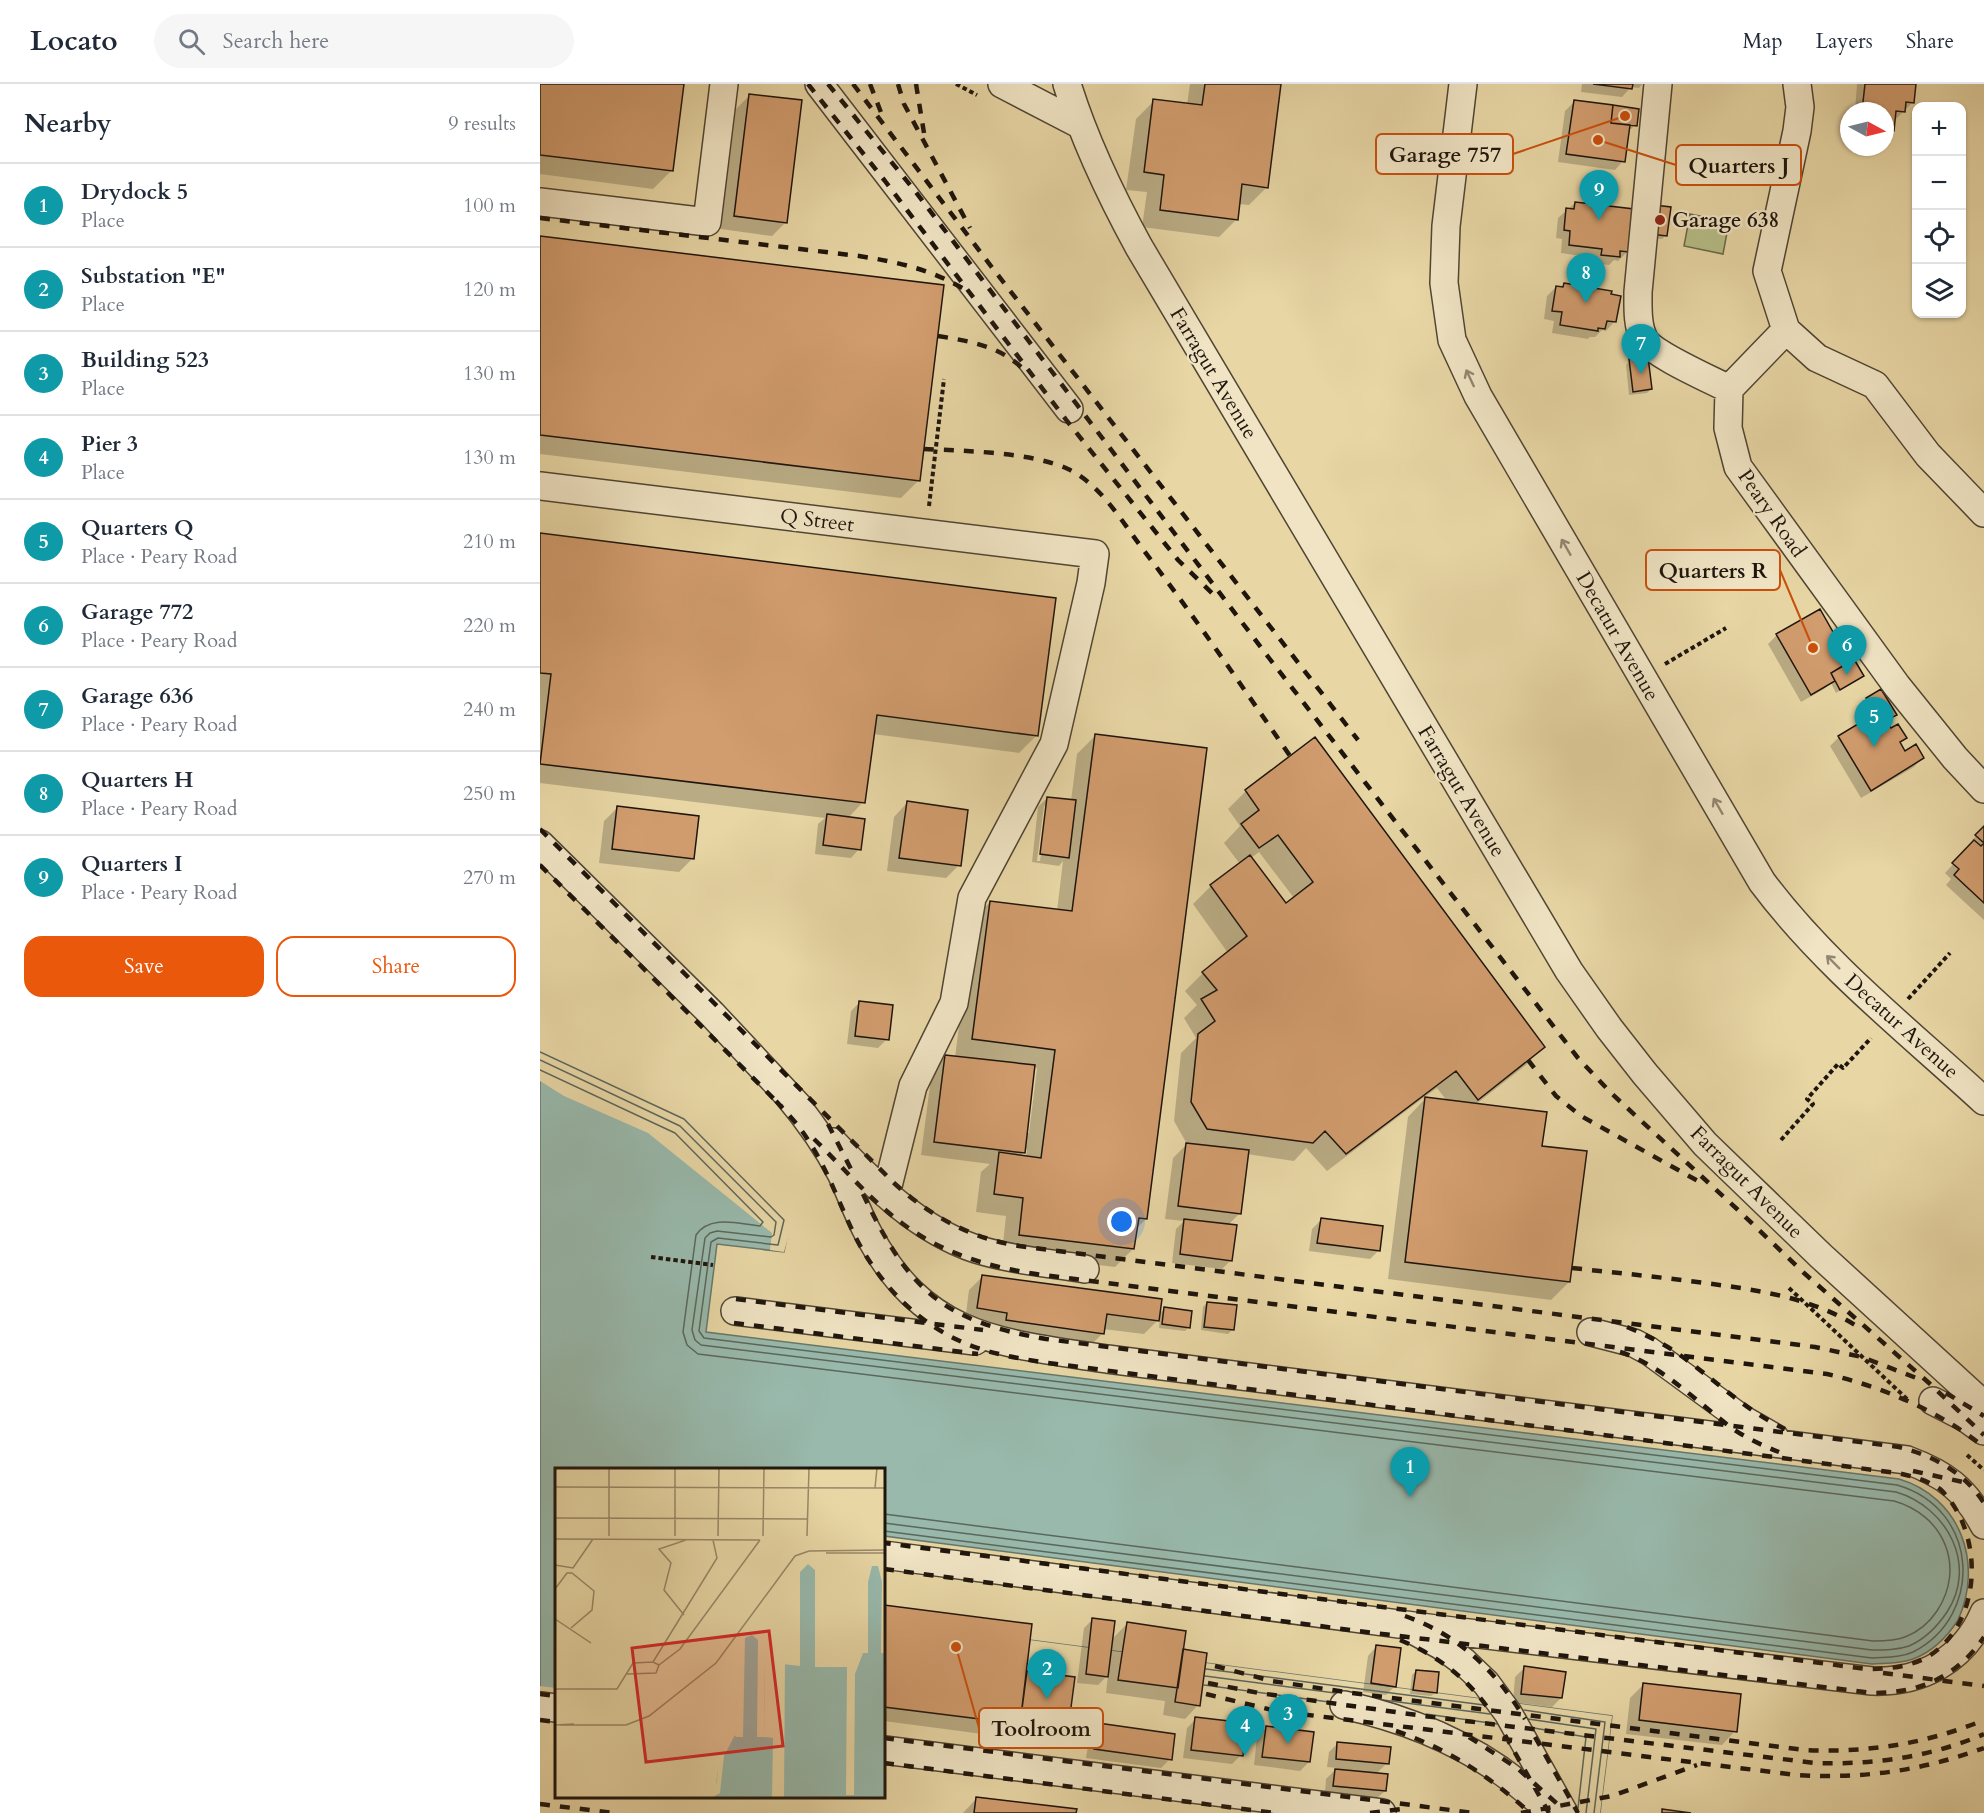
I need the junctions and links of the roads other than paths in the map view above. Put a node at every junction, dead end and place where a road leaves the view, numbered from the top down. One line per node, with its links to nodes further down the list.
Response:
1 (724, 84): 9 (street)
2 (819, 84): 12 (street)
3 (1067, 84): 8 (street, Farragut Avenue)
4 (1463, 84): 18 (street, Decatur Avenue, one-way to 4)
5 (1658, 84): 11 (street)
6 (1797, 84): 10 (street)
7 (992, 91): 8 (street)
8 (1079, 124): 24 (street, Farragut Avenue)
9 (540, 202)
10 (1786, 330): 11 (street); 14 (street)
11 (1729, 389): 15 (street, Peary Road)
12 (1069, 408)
13 (540, 486): 19 (street, Q Street)
14 (1984, 513)
15 (1984, 789)
16 (540, 844): 17 (street)
17 (787, 1094): 19 (street); 23 (street)
18 (1984, 1101)
19 (886, 1194): 20 (street)
20 (1085, 1269)
21 (735, 1311): 23 (street)
22 (1591, 1332): 29 (street)
23 (1041, 1349): 29 (street)
24 (1955, 1378): 26 (street, Farragut Avenue); 27 (street)
25 (1922, 1402): 28 (street)
26 (1984, 1405)
27 (1984, 1419)
28 (1984, 1431)
29 (1805, 1447): 30 (street)
30 (1984, 1525)
31 (885, 1555): 33 (street)
32 (1984, 1613): 33 (street)
33 (1393, 1623): 40 (street)
34 (1344, 1705): 39 (street)
35 (540, 1706): 36 (street)
36 (555, 1708)
37 (885, 1750): 38 (street)
38 (1382, 1813)
39 (1551, 1813)
40 (1564, 1813)

